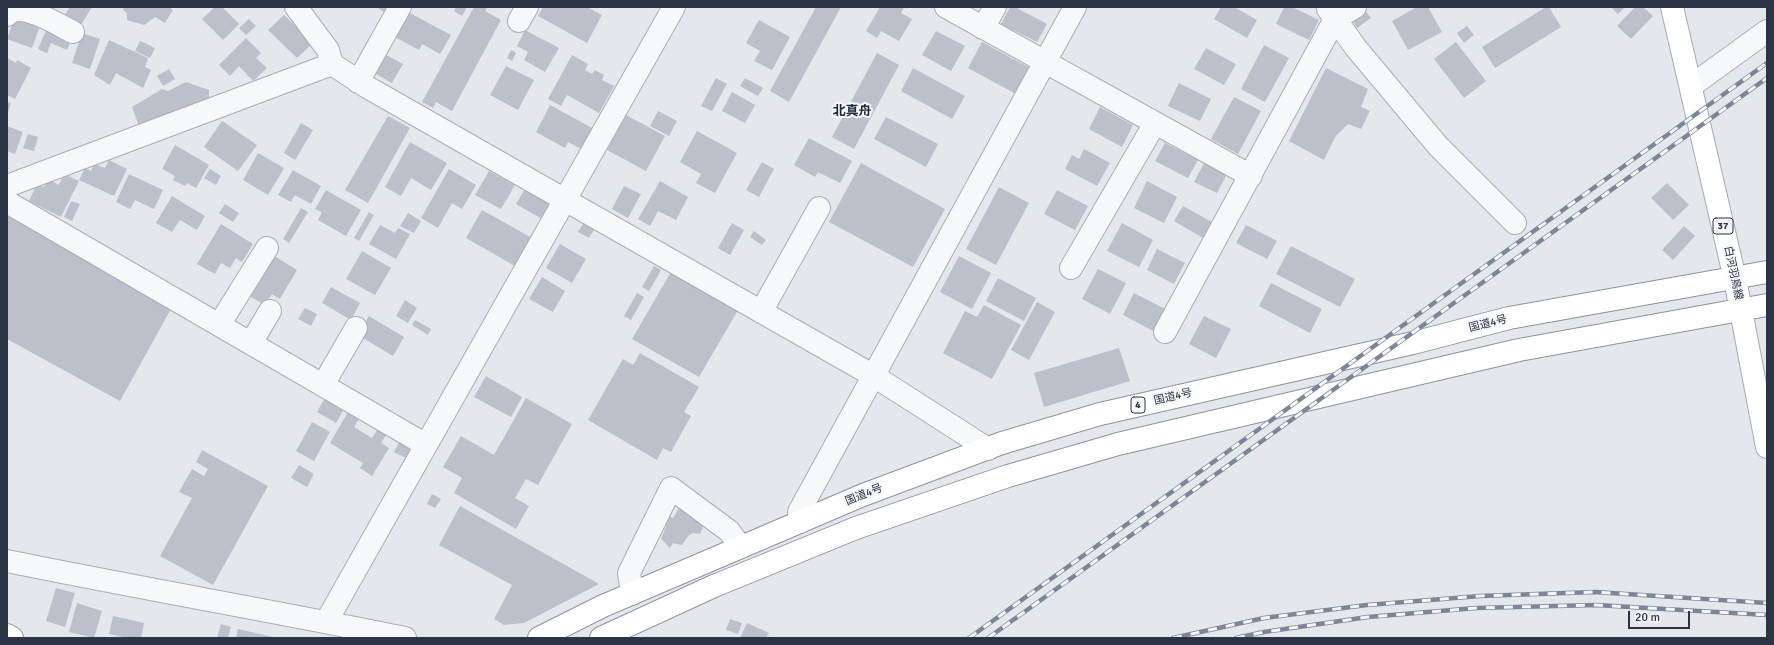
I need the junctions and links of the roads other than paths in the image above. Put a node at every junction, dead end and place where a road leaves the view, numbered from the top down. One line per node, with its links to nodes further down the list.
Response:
1 (296, 7): 15 (street)
2 (400, 7): 16 (street)
3 (674, 7): 21 (street)
4 (946, 7): 11 (street)
5 (995, 7): 11 (street)
6 (1075, 7): 14 (street)
7 (1355, 7): 9 (street)
8 (1672, 7): 17 (main road, 白河羽鳥線 / 37)
9 (1331, 13): 19 (street); 24 (street)
10 (7, 15): 13 (street)
11 (983, 28): 14 (street)
12 (1767, 31): 17 (street)
13 (73, 32)
14 (1044, 62): 18 (street); 37 (street)
15 (332, 64): 16 (street); 20 (street)
16 (358, 82): 21 (street)
17 (1691, 86): 28 (main road, 白河羽鳥線 / 37)
18 (1155, 122): 19 (street); 26 (street)
19 (1251, 176): 35 (street)
20 (7, 186)
21 (565, 200): 32 (street); 39 (street)
22 (7, 202): 33 (street)
23 (819, 208): 32 (street)
24 (1515, 223)
25 (267, 248): 33 (street)
26 (1071, 268)
27 (1767, 272): 28 (main road, 国道4号 / 4)
28 (1735, 279): 30 (main road, 白河羽鳥線 / 37); 41 (main road, 国道4号 / 4)
29 (1767, 305): 30 (main road)
30 (1741, 311): 40 (main road, 白河羽鳥線 / 37); 51 (main road)
31 (270, 312): 36 (street)
32 (761, 312): 37 (street)
33 (219, 325): 36 (street)
34 (356, 328): 38 (street)
35 (1165, 332)
36 (251, 343): 38 (street)
37 (874, 376): 41 (street); 42 (street)
38 (323, 385): 39 (street)
39 (426, 445): 46 (street)
40 (1767, 447)
41 (988, 449): 42 (main road, 国道4号 / 4)
42 (800, 522): 43 (main road, 国道4号 / 4)
43 (741, 548): 45 (main road, 国道4号 / 4); 45 (street)
44 (7, 561): 46 (street)
45 (632, 594): 50 (main road, 国道4号 / 4)
46 (326, 622): 49 (street)
47 (7, 635): 48 (main road)
48 (12, 638)
49 (405, 638)
50 (539, 638)
51 (601, 638)

